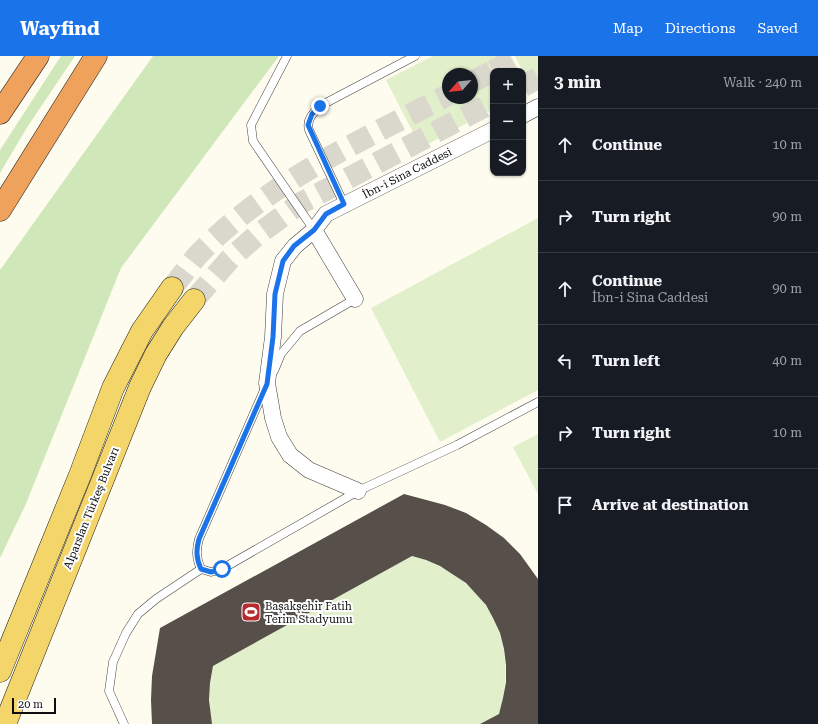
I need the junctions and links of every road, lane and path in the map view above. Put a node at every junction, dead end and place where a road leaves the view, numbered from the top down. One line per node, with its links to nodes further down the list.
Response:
1 (38, 56): 7 (highway)
2 (96, 56): 10 (highway)
3 (287, 56): 11 (lane)
4 (415, 56): 9 (lane)
5 (538, 107): 6 (street)
6 (526, 113)
7 (0, 114)
8 (490, 131): 9 (street, İbn-i Sina Caddesi)
9 (344, 204): 11 (street, İbn-i Sina Caddesi)
10 (0, 210)
11 (314, 230): 13 (street); 15 (street, İbn-i Sina Caddesi)
12 (172, 288): 19 (main road, Alparslan Türkeş Bulvarı)
13 (354, 299): 15 (lane)
14 (194, 300): 20 (main road, Alparslan Türkeş Bulvarı)
15 (267, 384): 17 (street, İbn-i Sina Caddesi); 18 (lane)
16 (538, 402): 17 (lane)
17 (358, 491): 18 (lane)
18 (201, 569): 21 (lane)
19 (0, 671)
20 (5, 724)
21 (124, 724)

